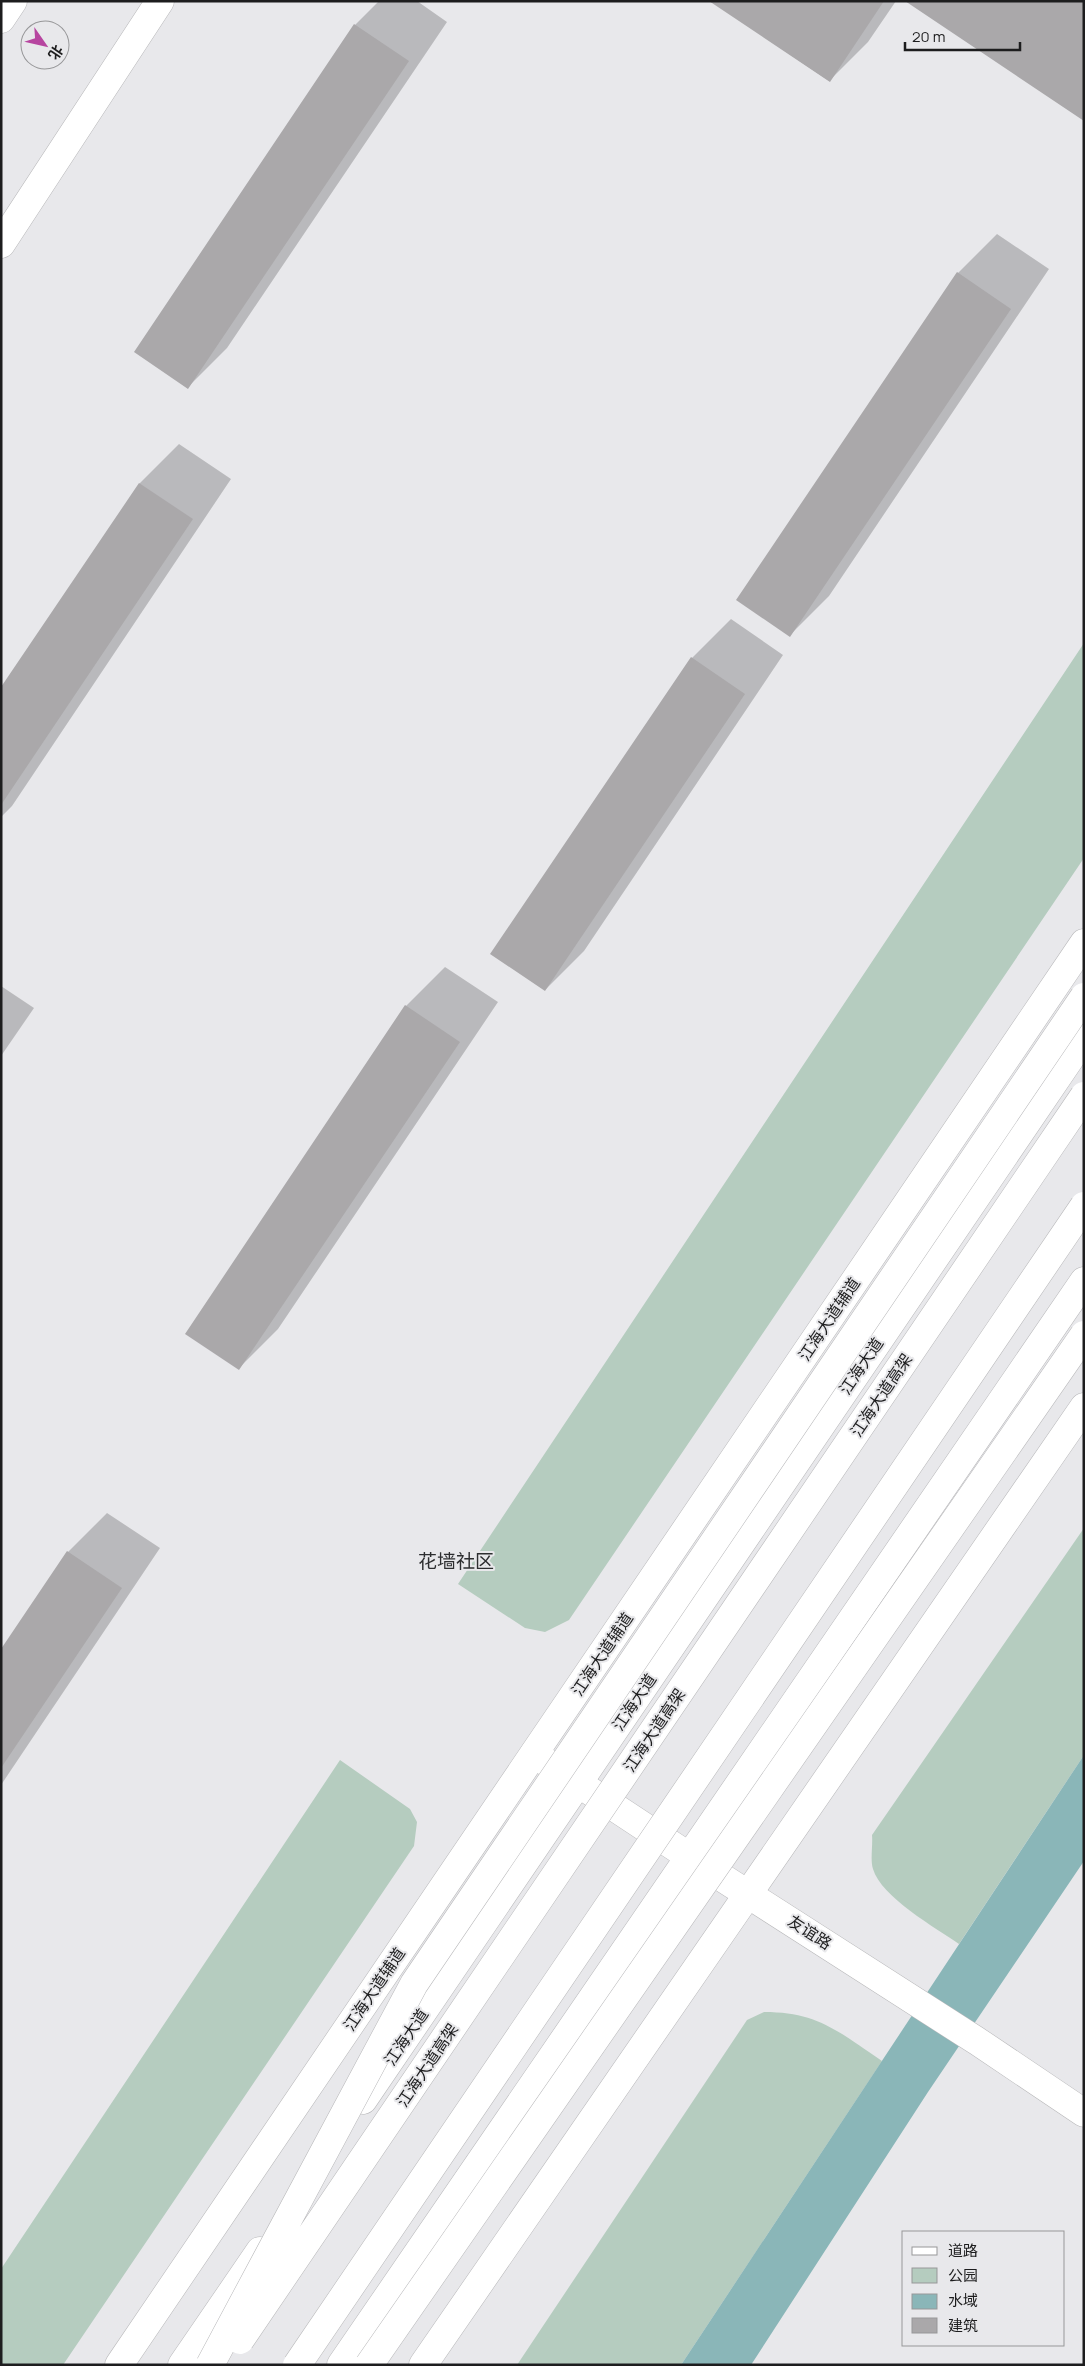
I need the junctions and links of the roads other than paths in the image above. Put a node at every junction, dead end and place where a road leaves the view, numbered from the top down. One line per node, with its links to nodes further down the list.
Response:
1 (13, 1): 3 (main road)
2 (160, 1): 4 (main road)
3 (1, 19)
4 (1, 244)
5 (1084, 943): 13 (main road, 江海大道辅道)
6 (1084, 997): 20 (main road, bridge)
7 (1084, 1038): 14 (main road, 江海大道)
8 (1084, 1096): 21 (main road, 江海大道高架, bridge)
9 (1084, 1206): 22 (main road, bridge)
10 (1084, 1280): 15 (main road)
11 (1084, 1335): 24 (main road, bridge)
12 (1084, 1407): 16 (main road)
13 (534, 1754): 14 (main road, 友谊路); 18 (main road, 江海大道辅道)
14 (578, 1784): 15 (main road, 友谊路); 19 (main road, 江海大道)
15 (690, 1857): 16 (main road, 友谊路); 23 (main road)
16 (748, 1893): 17 (main road, 友谊路); 25 (main road)
17 (1084, 2113)
18 (119, 2365)
19 (182, 2365)
20 (210, 2365)
21 (224, 2365)
22 (297, 2365)
23 (341, 2365)
24 (369, 2365)
25 (423, 2365)

